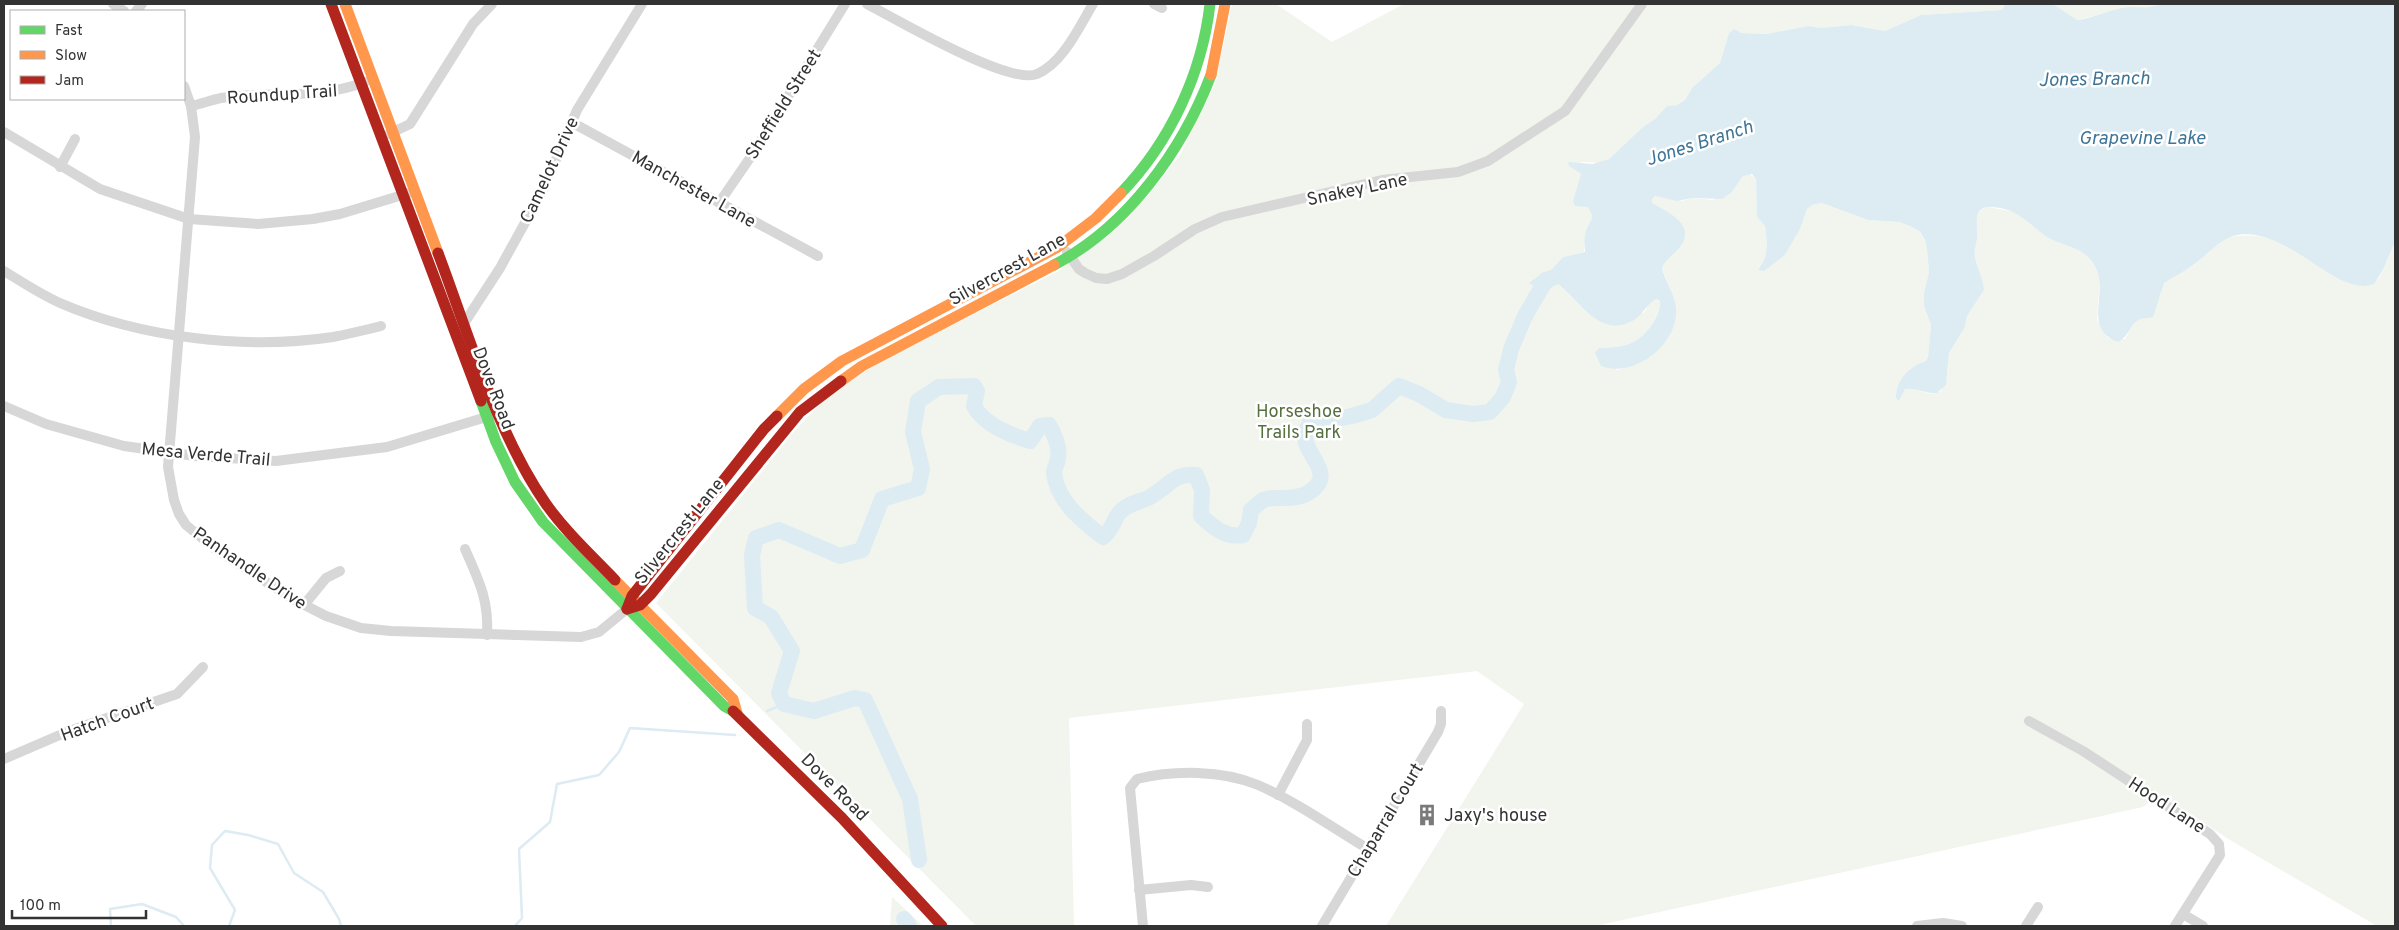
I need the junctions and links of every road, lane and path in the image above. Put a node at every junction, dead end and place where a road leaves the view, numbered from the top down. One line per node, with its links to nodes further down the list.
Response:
1 (331, 4): 12 (main road, Dove Road)
2 (345, 4): 11 (main road, Dove Road)
3 (492, 4): 17 (street)
4 (642, 4): 15 (street, Camelot Drive)
5 (844, 4): 23 (street, Sheffield Street)
6 (867, 4): 7 (street)
7 (1093, 4)
8 (1210, 4): 25 (main road, Silvercrest Lane)
9 (1225, 4): 27 (main road, Silvercrest Lane)
10 (1642, 4): 27 (street, Snakey Lane)
11 (373, 80): 12 (street, Roundup Trail); 17 (main road, Dove Road)
12 (361, 84): 14 (street, Roundup Trail); 18 (main road, Dove Road)
13 (185, 89): 14 (street, Panhandle Drive)
14 (191, 106): 24 (street, Panhandle Drive)
15 (571, 122): 23 (street, Manchester Lane); 29 (street, Camelot Drive)
16 (4, 132): 20 (street)
17 (392, 132): 18 (street); 21 (main road, Dove Road)
18 (381, 138): 22 (main road, Dove Road)
19 (75, 139): 20 (street)
20 (60, 167): 24 (street)
21 (414, 191): 22 (street); 29 (main road, Dove Road)
22 (402, 195): 24 (street); 32 (main road, Dove Road)
23 (719, 203): 26 (street, Manchester Lane)
24 (189, 219): 31 (street, Panhandle Drive)
25 (1062, 244): 27 (street, Snakey Lane); 39 (main road, Silvercrest Lane)
26 (818, 256)
27 (1070, 257): 41 (main road, Silvercrest Lane)
28 (4, 271): 31 (street)
29 (464, 322): 32 (street, Camelot Drive); 34 (main road, Dove Road)
30 (381, 326): 31 (street)
31 (179, 335): 36 (street, Panhandle Drive)
32 (456, 336): 35 (main road, Dove Road)
33 (4, 406): 36 (street, Mesa Verde Trail)
34 (498, 412): 35 (street, Mesa Verde Trail); 39 (main road, Dove Road)
35 (486, 417): 36 (street, Mesa Verde Trail); 42 (main road, Dove Road)
36 (168, 452): 40 (street, Panhandle Drive)
37 (465, 549): 43 (street)
38 (340, 571): 40 (street)
39 (632, 596): 41 (main road, Dove Road); 42 (main road, Silvercrest Lane)
40 (304, 605): 43 (street, Panhandle Drive)
41 (640, 605): 42 (main road, Silvercrest Lane); 46 (main road, Dove Road)
42 (626, 609): 43 (street, Panhandle Drive); 46 (main road, Dove Road)
43 (487, 635)
44 (203, 667): 49 (street, Hatch Court)
45 (1441, 711): 51 (street, Chaparral Court)
46 (737, 713): 52 (main road, Dove Road)
47 (2030, 721): 56 (street, Hood Lane)
48 (1307, 724): 50 (street)
49 (4, 759)
50 (1278, 795): 51 (street); 54 (street)
51 (1368, 849): 60 (street, Chaparral Court)
52 (908, 886): 57 (main road, Dove Road); 58 (main road, Dove Road)
53 (1208, 887): 54 (street)
54 (1139, 890): 59 (street)
55 (2038, 908): 63 (street)
56 (2183, 914): 64 (street, Hood Lane); 65 (street)
57 (942, 926)
58 (953, 926)
59 (1143, 926)
60 (1322, 926)
61 (1918, 926): 62 (street)
62 (1962, 926)
63 (2026, 926)
64 (2175, 926)
65 (2203, 926)

